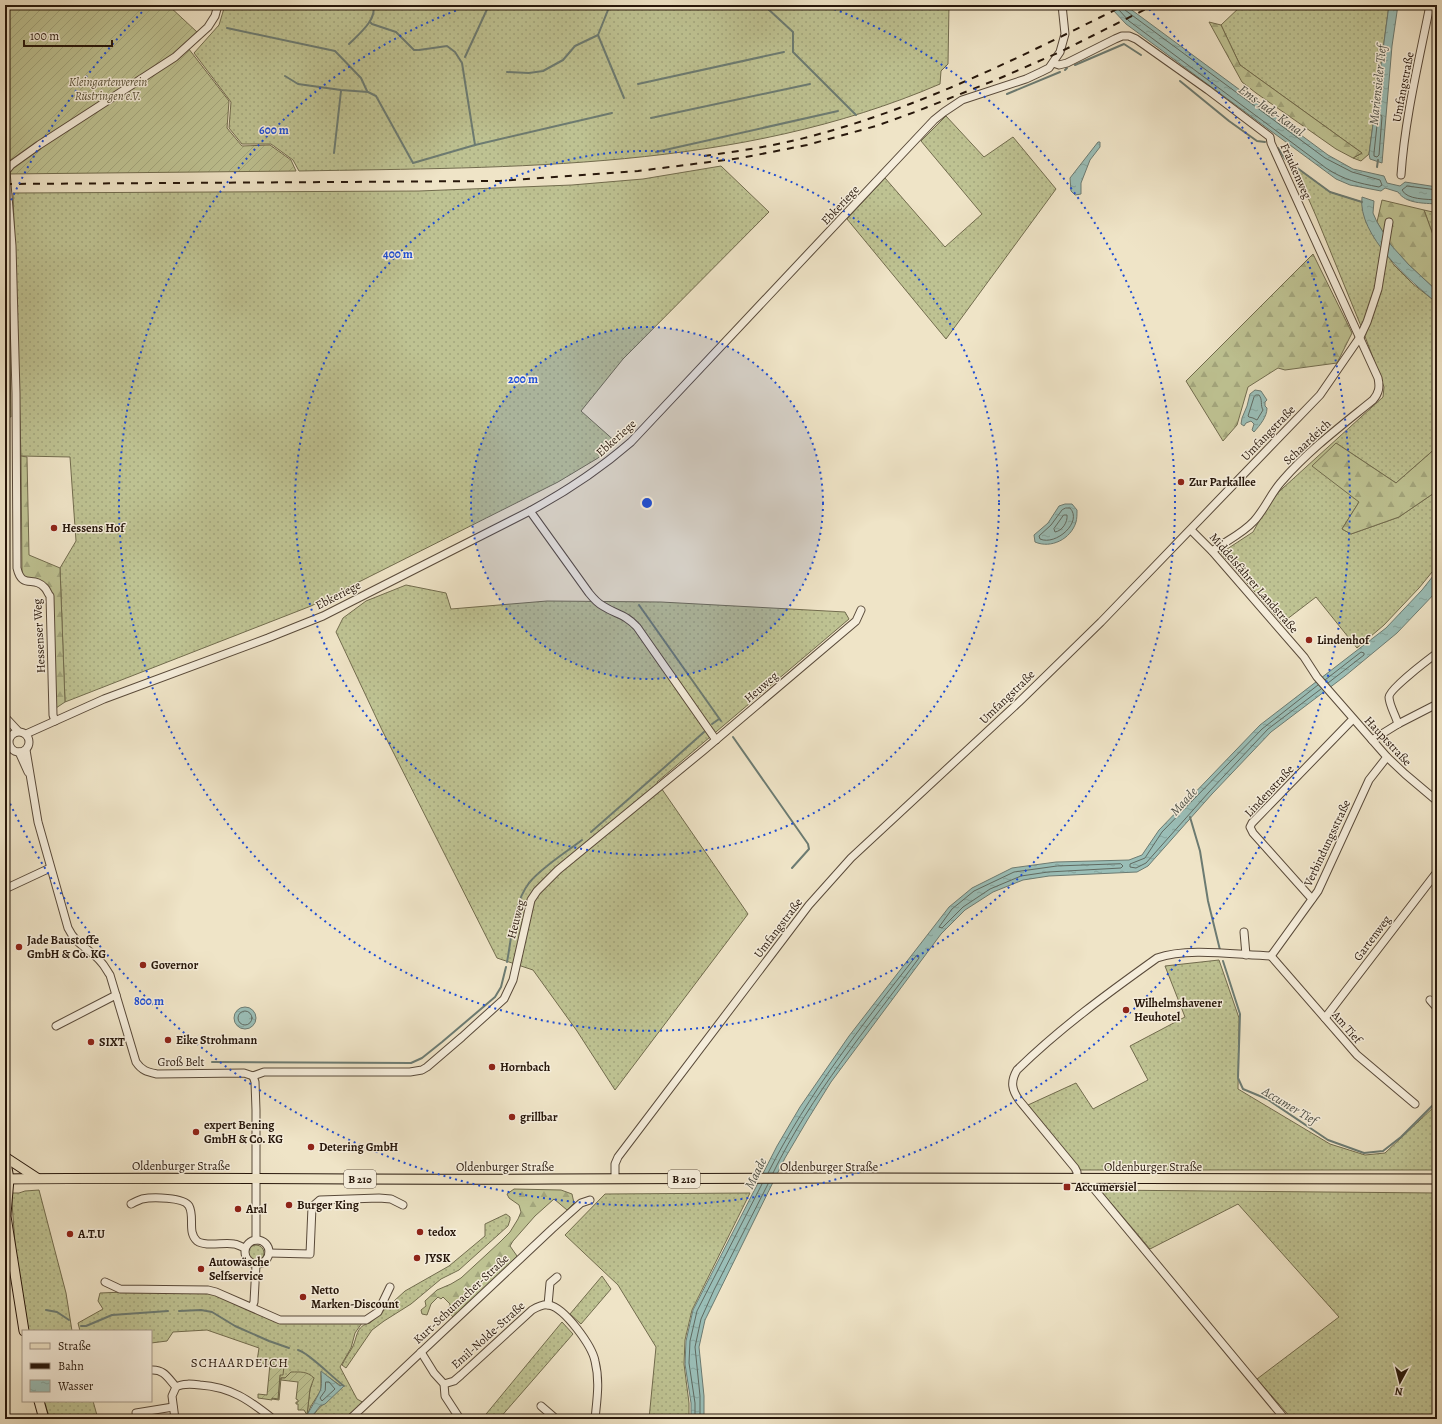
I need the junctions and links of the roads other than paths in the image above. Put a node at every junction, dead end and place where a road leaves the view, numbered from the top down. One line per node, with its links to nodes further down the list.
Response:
1 (218, 5): 18 (street, Hessenser Weg)
2 (1062, 5): 4 (street, Ebkeriege)
3 (1430, 5): 5 (street, Umfangstraße)
4 (1053, 63): 7 (street, Fräukenweg); 8 (street, Ebkeriege)
5 (1401, 175)
6 (1389, 222): 7 (street, Umfangstraße)
7 (1360, 337): 9 (street, Umfangstraße); 10 (street, Schaardeich)
8 (530, 511): 18 (street, Ebkeriege); 23 (street)
9 (1191, 530): 10 (street, Middelsfährer Landstraße); 49 (street, Umfangstraße)
10 (1212, 551): 13 (street, Middelsfährer Landstraße)
11 (861, 610): 23 (street, Heuweg)
12 (1437, 653): 19 (street)
13 (1330, 692): 16 (street, Hauptstraße)
14 (1437, 704): 19 (street)
15 (5, 717): 20 (street)
16 (1353, 719): 24 (street, Hauptstraße); 32 (street, Lindenstraße)
17 (5, 721): 21 (street)
18 (55, 721): 22 (street, Ebkeriege)
19 (1398, 724): 24 (street)
20 (18, 731): 21 (street); 22 (street)
21 (11, 735): 25 (street)
22 (28, 737): 25 (street)
23 (716, 740): 41 (street, Heuweg)
24 (1372, 740): 27 (street, Hauptstraße)
25 (14, 749): 26 (street); 29 (street, Groß Belt)
26 (5, 754)
27 (1387, 757): 28 (street, Hauptstraße); 32 (street, Verbindungsstraße)
28 (1437, 801)
29 (50, 868): 31 (street); 36 (street, Groß Belt)
30 (1437, 872): 39 (street, Gartenweg)
31 (5, 889)
32 (1312, 899): 35 (street, Verbindungsstraße)
33 (1244, 932): 34 (street)
34 (1246, 955): 35 (street); 46 (street)
35 (1271, 956): 39 (street, Am Tief)
36 (116, 995): 40 (street); 41 (street, Groß Belt)
37 (1430, 1000): 38 (street)
38 (1437, 1008)
39 (1325, 1018): 42 (street, Am Tief)
40 (56, 1026)
41 (253, 1076): 45 (street)
42 (1415, 1104)
43 (5, 1157): 44 (main road); 48 (main road)
44 (37, 1178): 45 (main road, Oldenburger Straße / B 210); 48 (main road, Oldenburger Straße / B 210)
45 (256, 1178): 49 (main road, Oldenburger Straße / B 210); 55 (street)
46 (1077, 1178): 47 (main road, Oldenburger Straße / B 210); 49 (main road, Oldenburger Straße / B 210)
47 (1093, 1178): 50 (main road, Oldenburger Straße / B 210); 80 (street)
48 (7, 1179): 54 (main road)
49 (615, 1179)
50 (1437, 1179)
51 (590, 1200): 65 (street, Kurt-Schumacher-Straße)
52 (131, 1204): 56 (street)
53 (402, 1205): 57 (street)
54 (6, 1212): 64 (main road)
55 (256, 1240): 56 (street); 57 (street)
56 (245, 1248): 58 (street)
57 (269, 1253): 58 (street)
58 (256, 1265): 63 (street)
59 (557, 1277): 62 (street)
60 (105, 1282): 63 (street)
61 (390, 1287): 63 (street)
62 (548, 1305): 67 (street, Emil-Nolde-Straße); 79 (street)
63 (252, 1307)
64 (24, 1330)
65 (421, 1352): 67 (street, Emil-Nolde-Straße); 76 (street, Kurt-Schumacher-Straße)
66 (152, 1370): 68 (street)
67 (444, 1384): 77 (street, Emil-Nolde-Straße)
68 (176, 1387): 71 (street); 75 (street)
69 (39, 1402): 73 (main road)
70 (541, 1406): 78 (street)
71 (174, 1407): 72 (street); 74 (street)
72 (136, 1413)
73 (44, 1419)
74 (175, 1419)
75 (273, 1419)
76 (350, 1419)
77 (460, 1419)
78 (556, 1419)
79 (595, 1419)
80 (1284, 1419)

